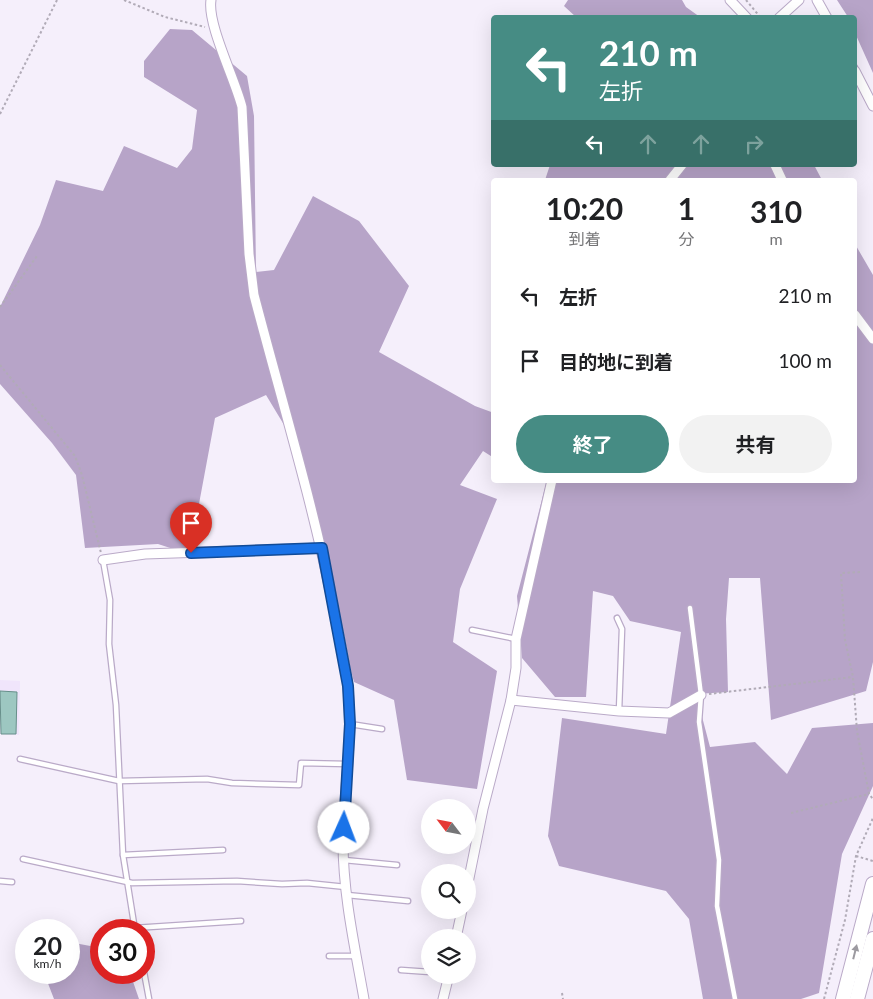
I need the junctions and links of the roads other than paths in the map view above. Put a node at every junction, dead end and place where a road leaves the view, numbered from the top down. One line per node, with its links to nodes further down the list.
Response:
1 (211, 0): 15 (street)
2 (730, 0): 5 (street)
3 (799, 0): 6 (street)
4 (818, 0): 7 (street)
5 (744, 15)
6 (782, 15)
7 (826, 15)
8 (857, 75): 9 (street)
9 (873, 106)
10 (680, 167): 11 (street)
11 (672, 178)
12 (857, 318): 13 (street)
13 (873, 339)
14 (551, 483): 20 (street)
15 (322, 548): 16 (street); 24 (street)
16 (103, 560): 28 (lane)
17 (690, 608): 21 (lane)
18 (617, 618): 23 (lane)
19 (472, 630): 20 (lane)
20 (516, 639): 22 (street)
21 (701, 695): 23 (street); 54 (lane)
22 (511, 700): 23 (street); 33 (street)
23 (619, 711)
24 (350, 724): 25 (lane); 27 (street)
25 (382, 729)
26 (20, 760): 28 (lane)
27 (349, 764): 28 (lane); 32 (street)
28 (119, 781): 30 (lane)
29 (223, 850): 30 (lane)
30 (122, 854): 37 (lane)
31 (23, 859): 37 (lane)
32 (344, 860): 34 (lane); 39 (street)
33 (472, 864)
34 (397, 865)
35 (0, 881): 36 (lane)
36 (12, 882)
37 (126, 882): 39 (lane); 41 (lane)
38 (873, 884): 55 (main road, one-way to 38)
39 (347, 891): 40 (lane); 46 (street)
40 (408, 901)
41 (132, 919)
42 (241, 921): 43 (lane)
43 (155, 927)
44 (873, 940): 56 (main road)
45 (329, 956): 46 (lane)
46 (357, 956): 52 (street)
47 (402, 970): 48 (lane)
48 (421, 971)
49 (146, 984): 51 (lane)
50 (447, 984): 53 (street)
51 (149, 999)
52 (364, 999)
53 (443, 999)
54 (735, 999)
55 (843, 999)
56 (857, 999)

